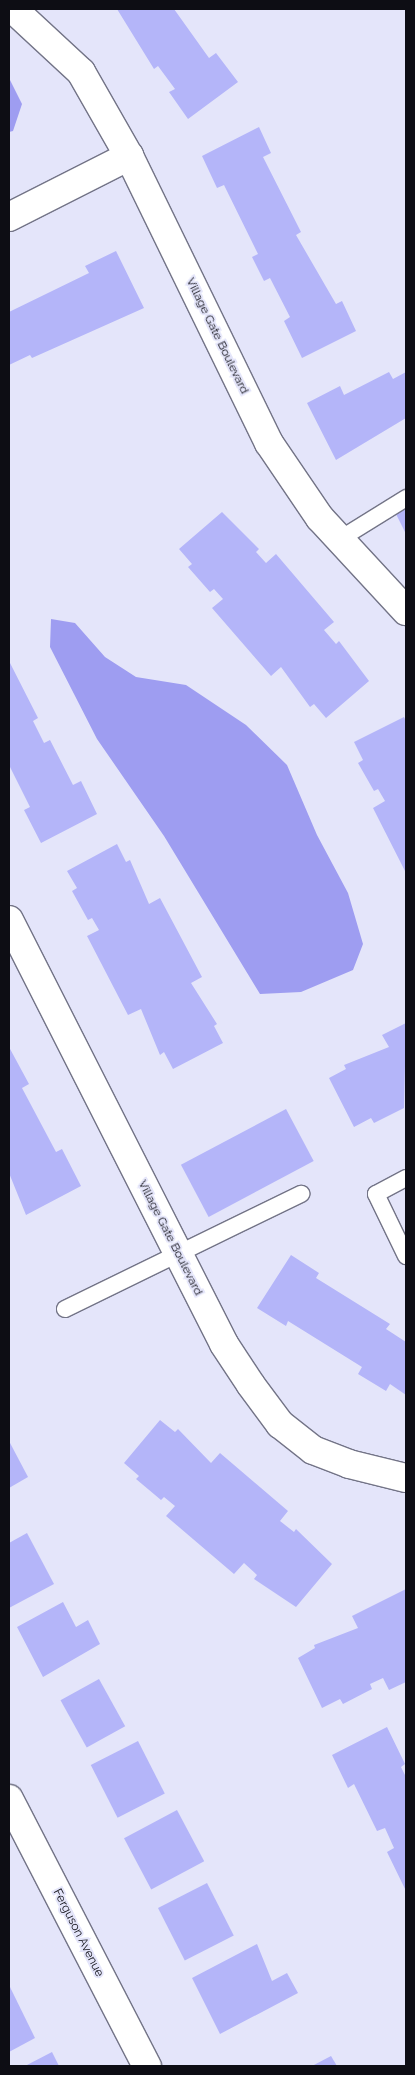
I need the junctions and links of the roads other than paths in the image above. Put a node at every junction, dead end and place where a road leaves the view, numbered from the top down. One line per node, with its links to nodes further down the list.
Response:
1 (13, 9): 2 (street, Village Gate Boulevard)
2 (129, 156): 3 (street); 5 (street, Village Gate Boulevard)
3 (9, 218)
4 (406, 498): 5 (lane)
5 (340, 539): 6 (street, Village Gate Boulevard)
6 (403, 603)
7 (9, 920): 10 (street, Village Gate Boulevard)
8 (406, 1178): 11 (lane)
9 (301, 1194): 10 (lane)
10 (178, 1253): 12 (lane); 13 (street, Village Gate Boulevard)
11 (406, 1256)
12 (64, 1309)
13 (406, 1478)
14 (9, 1799): 15 (street, Ferguson Avenue)
15 (147, 2066)

